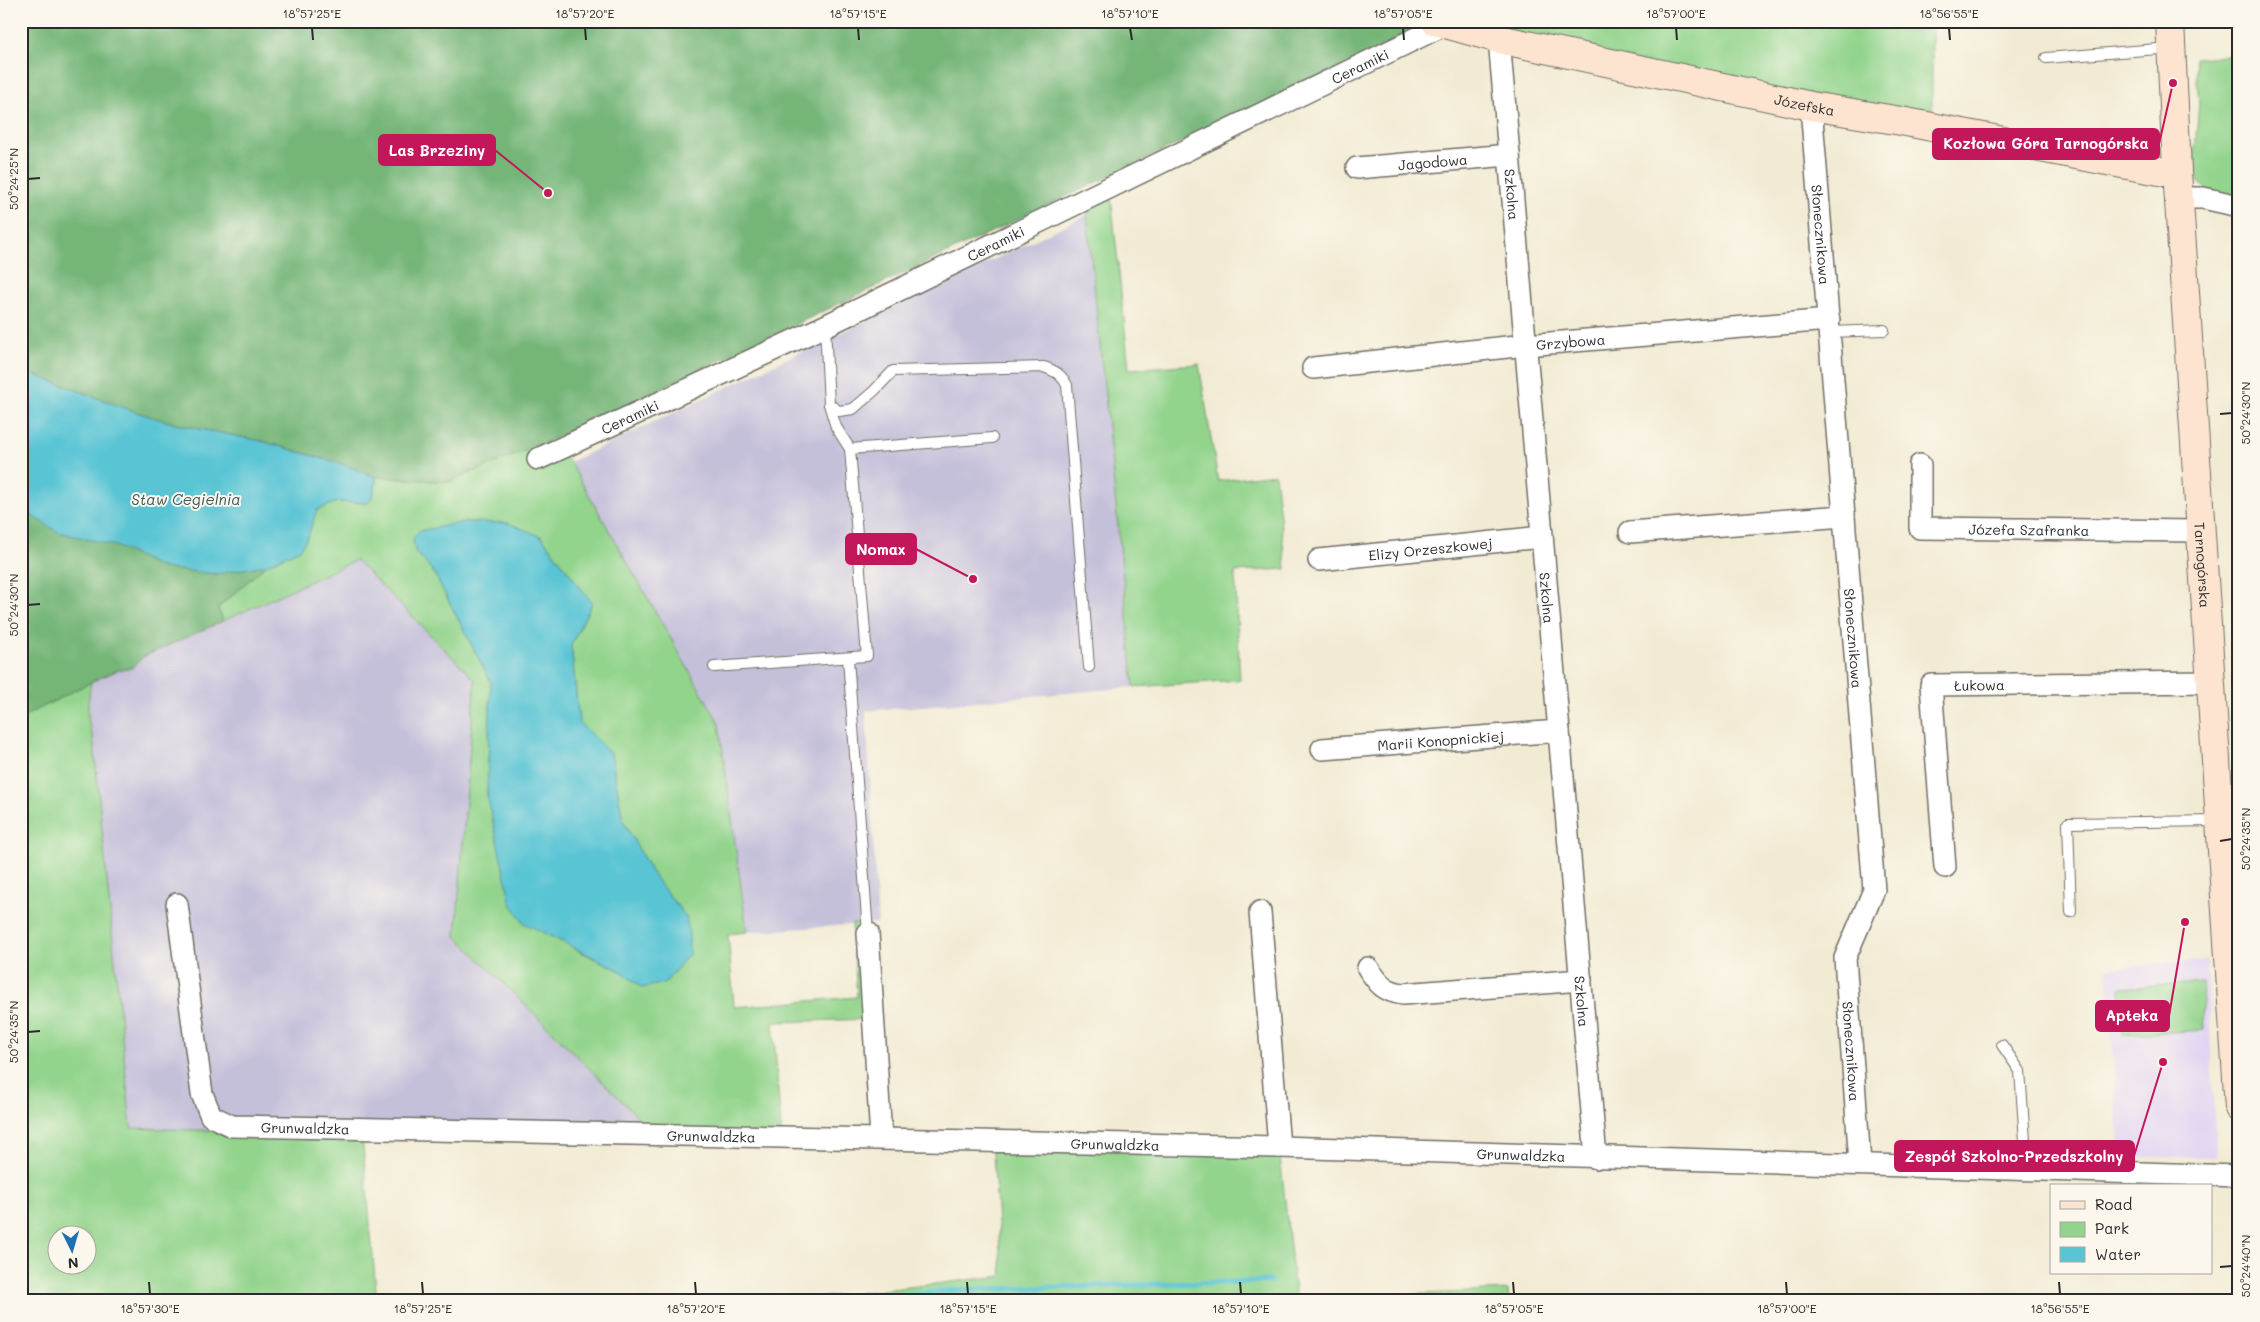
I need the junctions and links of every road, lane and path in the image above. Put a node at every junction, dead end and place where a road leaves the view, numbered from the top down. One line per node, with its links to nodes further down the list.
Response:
1 (1445, 22): 3 (street, Józefska); 10 (street, Ceramiki)
2 (2171, 34): 4 (lane); 8 (street, Tarnogórska)
3 (1499, 39): 5 (street, Józefska); 6 (street, Szkolna)
4 (2046, 58)
5 (1811, 106): 8 (street, Józefska); 11 (street, Słonecznikowa)
6 (1509, 155): 7 (street, Jagodowa); 13 (street, Szkolna)
7 (1357, 168)
8 (2178, 184): 9 (street); 22 (street, Tarnogórska)
9 (2239, 206)
10 (825, 326): 15 (lane); 18 (street, Ceramiki)
11 (1829, 326): 12 (lane); 13 (street, Grzybowa); 20 (street, Słonecznikowa)
12 (1884, 330)
13 (1526, 345): 14 (street, Grzybowa); 23 (street, Szkolna)
14 (1313, 368)
15 (829, 404): 17 (lane); 27 (lane)
16 (992, 438): 17 (lane)
17 (850, 449): 25 (lane)
18 (538, 459)
19 (1920, 465): 22 (street, Józefa Szafranka)
20 (1844, 516): 21 (street); 44 (street, Słonecznikowa)
21 (1630, 532)
22 (2200, 532): 28 (street, Tarnogórska)
23 (1542, 537): 24 (street, Elizy Orzeszkowej); 29 (street, Szkolna)
24 (1319, 560)
25 (848, 658): 26 (lane); 36 (lane)
26 (714, 667)
27 (1088, 667)
28 (2211, 682): 31 (street, Tarnogórska); 32 (street, Łukowa)
29 (1559, 731): 30 (street, Marii Konopnickiej); 38 (street, Szkolna)
30 (1322, 749)
31 (2225, 808): 35 (lane); 40 (street, Tarnogórska)
32 (1946, 867)
33 (177, 904): 41 (street, Grunwaldzka)
34 (1260, 912): 42 (street)
35 (2071, 912)
36 (868, 933): 41 (street)
37 (1368, 968): 38 (street)
38 (1581, 980): 43 (street, Szkolna)
39 (2002, 1045): 45 (lane)
40 (2239, 1108)
41 (881, 1138): 42 (street, Grunwaldzka)
42 (1279, 1148): 43 (street, Grunwaldzka)
43 (1596, 1158): 44 (street, Grunwaldzka)
44 (1860, 1163): 45 (street, Grunwaldzka)
45 (2027, 1169): 46 (street, Grunwaldzka)
46 (2239, 1176)

